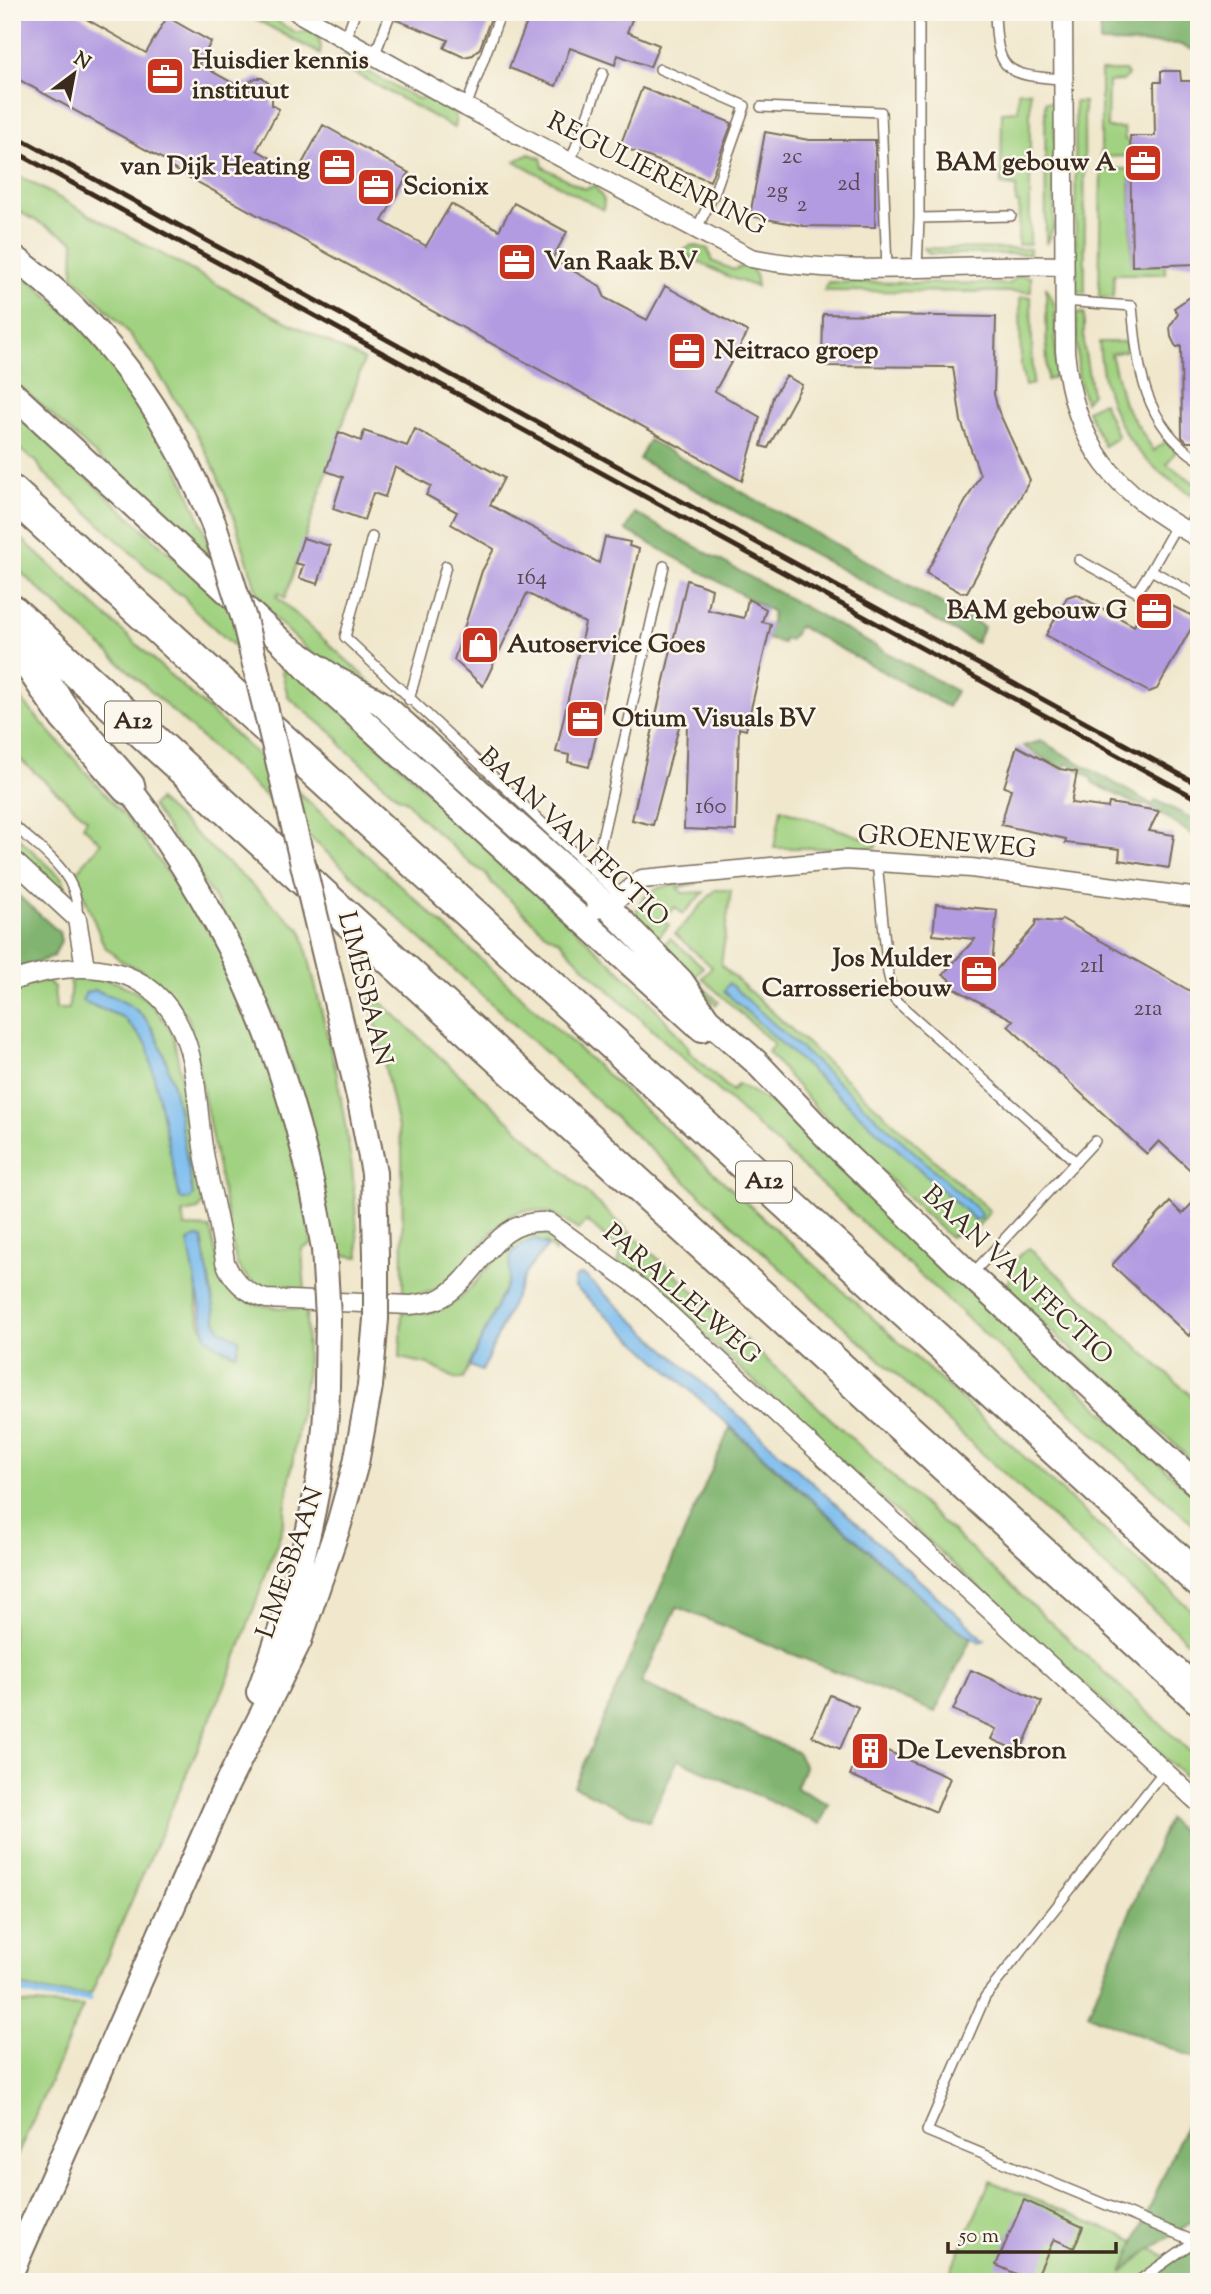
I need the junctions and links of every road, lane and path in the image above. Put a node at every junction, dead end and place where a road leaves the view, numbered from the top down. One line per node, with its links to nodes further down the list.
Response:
1 (298, 12): 8 (street, REGULIERENRING)
2 (355, 12): 8 (lane)
3 (391, 12): 9 (lane)
4 (502, 12): 13 (lane)
5 (919, 12): 17 (lane)
6 (995, 12): 12 (lane)
7 (1063, 12): 12 (street)
8 (345, 38): 9 (street, REGULIERENRING)
9 (375, 54): 13 (street, REGULIERENRING)
10 (660, 69): 18 (lane)
11 (603, 73): 15 (lane)
12 (1062, 79): 20 (street)
13 (466, 107): 15 (street, REGULIERENRING)
14 (761, 107): 22 (lane)
15 (571, 160): 18 (street, REGULIERENRING)
16 (1011, 216): 17 (lane)
17 (919, 219): 21 (lane)
18 (696, 230): 22 (street, REGULIERENRING)
19 (12, 256): 58 (main road, LIMESBAAN, bridge)
20 (1063, 266): 21 (street, REGULIERENRING); 23 (street)
21 (917, 268): 22 (street, REGULIERENRING)
22 (887, 270)
23 (1063, 301): 25 (lane); 28 (street)
24 (12, 393): 37 (main road, BAAN VAN FECTIO)
25 (1199, 460)
26 (12, 493): 55 (highway, A12)
27 (1199, 508): 28 (lane)
28 (1187, 532): 33 (lane)
29 (372, 537): 38 (lane)
30 (1079, 560): 33 (lane)
31 (446, 566): 38 (lane)
32 (664, 566): 43 (lane)
33 (1151, 570): 34 (lane)
34 (1199, 597)
35 (12, 612): 56 (highway, A12)
36 (12, 637): 39 (highway, A12)
37 (283, 643): 45 (main road, BAAN VAN FECTIO); 46 (main road, BAAN VAN FECTIO)
38 (409, 700): 43 (lane)
39 (128, 787): 58 (main road, LIMESBAAN, bridge)
40 (12, 824): 47 (lane)
41 (12, 859): 47 (street)
42 (876, 860): 44 (street, GROENEWEG); 45 (street, GROENEWEG); 52 (lane)
43 (598, 876): 45 (lane)
44 (1199, 898)
45 (613, 901): 46 (street, GROENEWEG); 50 (main road, BAAN VAN FECTIO)
46 (576, 912): 50 (main road, BAAN VAN FECTIO)
47 (77, 919): 48 (street)
48 (85, 967): 49 (street, PARALLELWEG); 57 (street, PARALLELWEG)
49 (12, 981)
50 (797, 1107): 53 (main road, BAAN VAN FECTIO)
51 (1095, 1141): 52 (lane)
52 (1076, 1162): 53 (lane)
53 (971, 1276): 54 (main road, BAAN VAN FECTIO)
54 (1199, 1486)
55 (1199, 1580)
56 (1199, 1697)
57 (1164, 1771): 59 (street, PARALLELWEG); 60 (lane)
58 (223, 1792): 61 (main road, LIMESBAAN)
59 (1199, 1803)
60 (1196, 2239): 62 (lane)
61 (12, 2270)
62 (1137, 2282)

